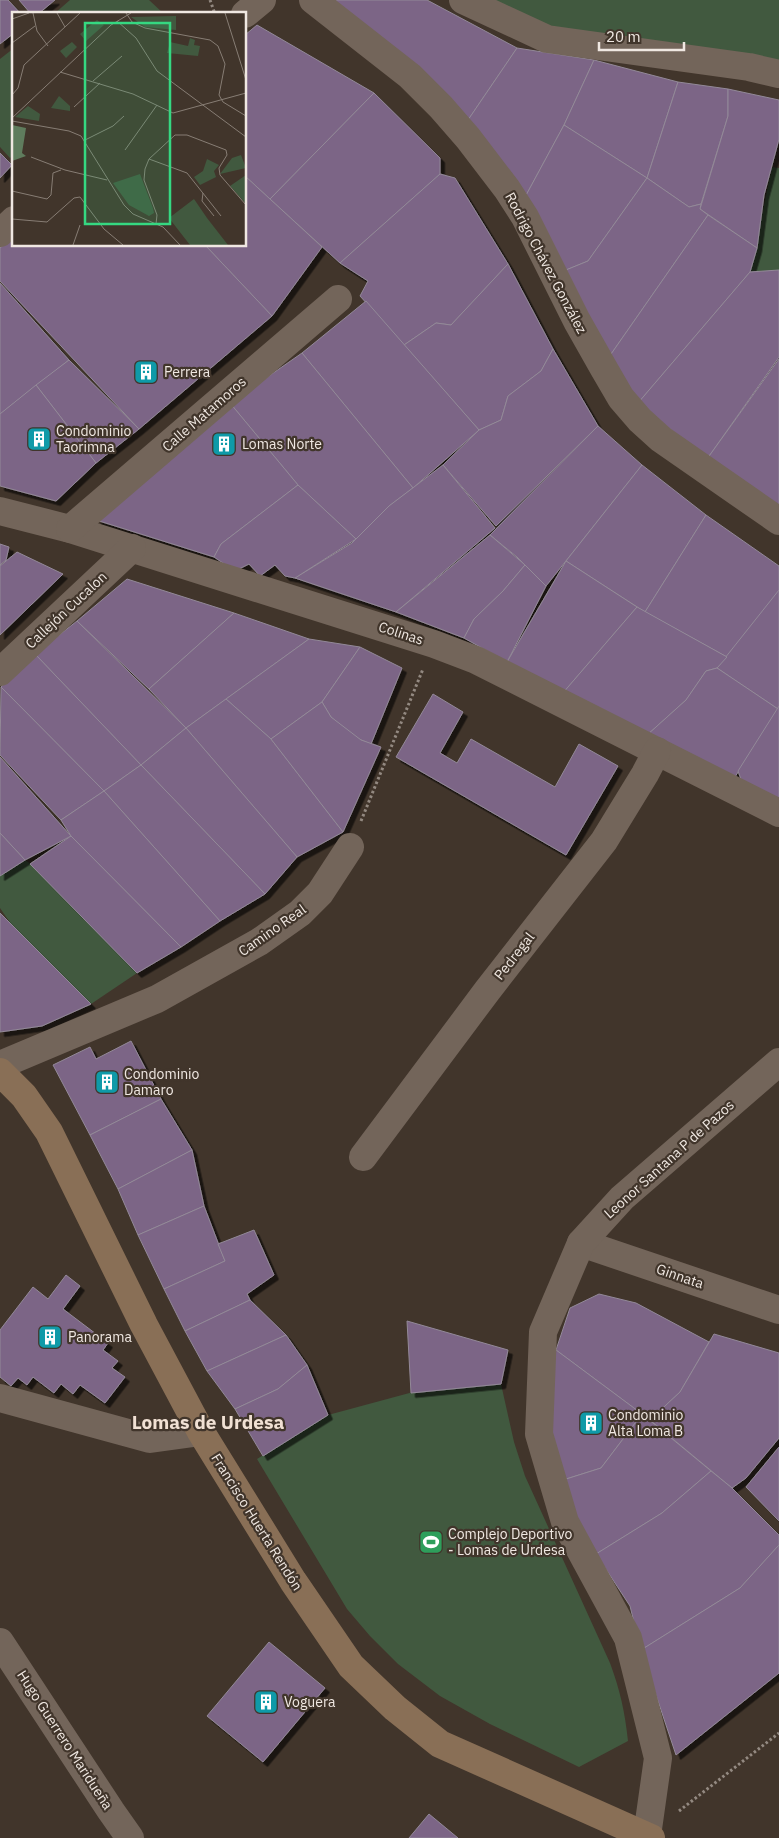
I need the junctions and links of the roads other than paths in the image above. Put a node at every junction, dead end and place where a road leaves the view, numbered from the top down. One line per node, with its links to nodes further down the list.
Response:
1 (262, 0): 4 (street)
2 (313, 0): 10 (street, Rodrigo Chávez González)
3 (463, 0): 5 (street)
4 (246, 13)
5 (779, 74)
6 (12, 222): 7 (street)
7 (0, 233)
8 (338, 299): 11 (street, Calle Matamoros)
9 (0, 511): 11 (street, Colinas)
10 (779, 521)
11 (70, 529): 12 (street, Colinas)
12 (132, 548): 13 (street, Callejón Cucalon); 14 (street, Colinas)
13 (0, 672)
14 (657, 751): 15 (street, Colinas); 20 (street, Pedregal)
15 (779, 813)
16 (350, 847): 18 (street, Camino Real)
17 (779, 1062): 21 (street, Leonor Santana P de Pazos)
18 (0, 1065)
19 (0, 1072): 24 (street, Francisco Huerta Rendón)
20 (363, 1157)
21 (581, 1242): 22 (street, Ginnata); 26 (street, Leonor Santana P de Pazos)
22 (779, 1310)
23 (0, 1398): 24 (street)
24 (201, 1432): 26 (street, Francisco Huerta Rendón)
25 (0, 1642): 27 (street, Hugo Guerrero Maridueña)
26 (649, 1837)
27 (130, 1838)

